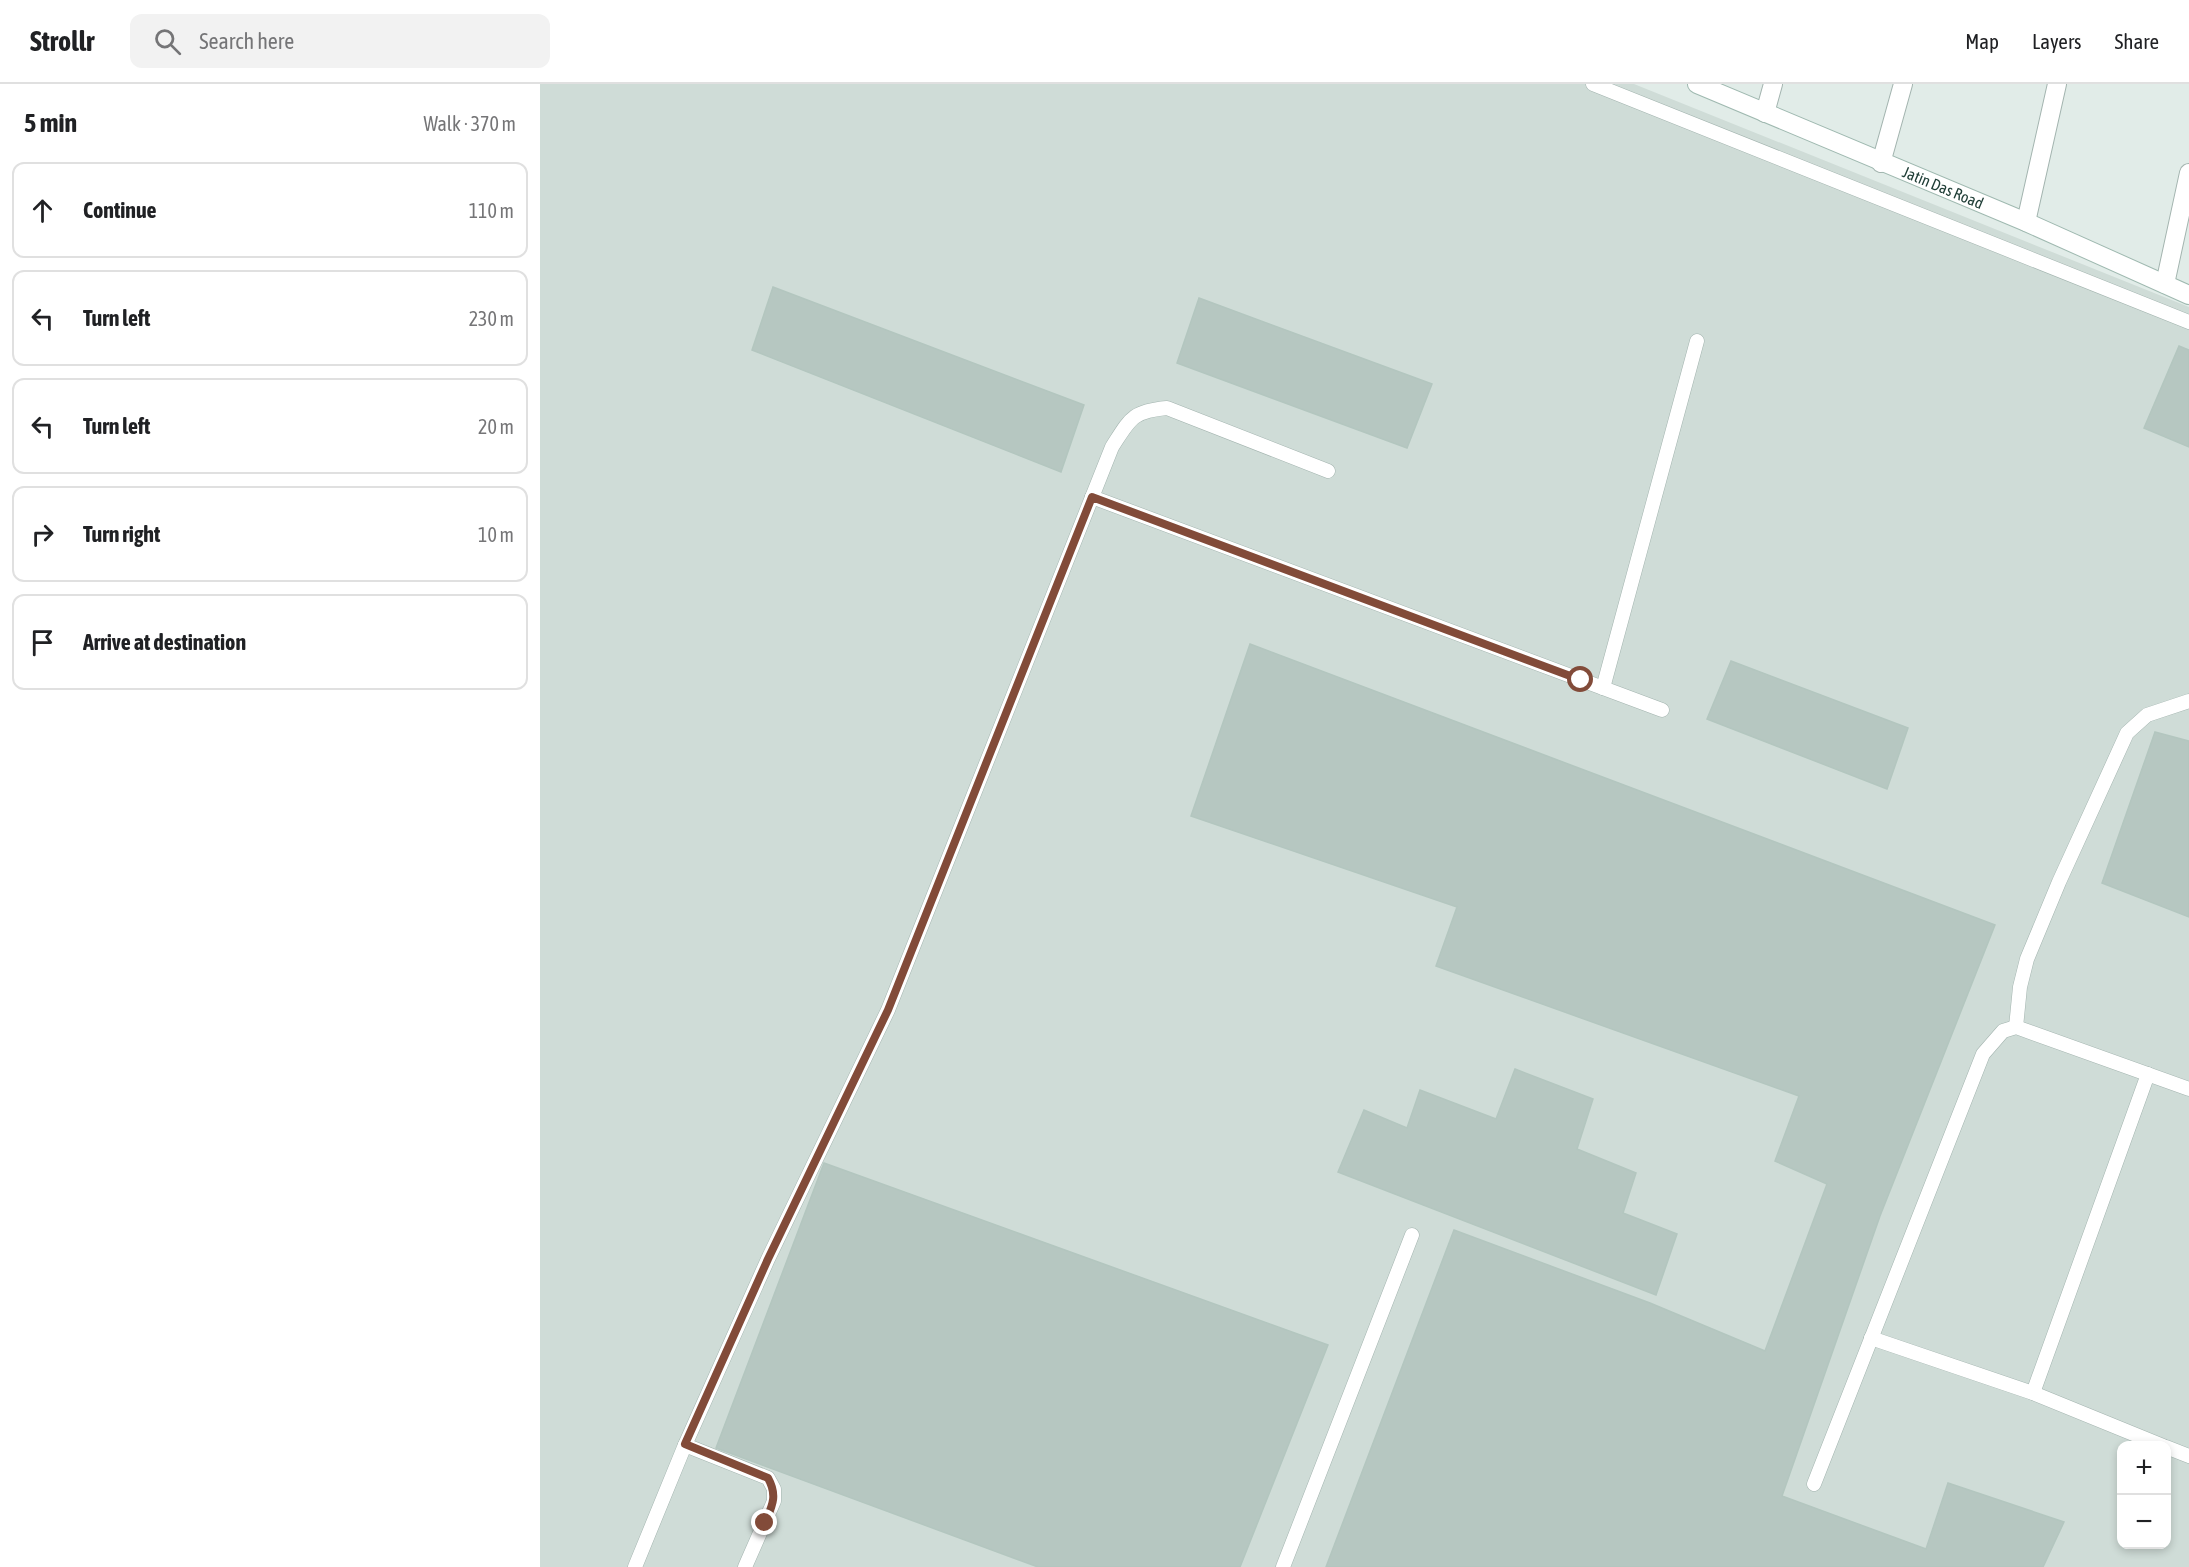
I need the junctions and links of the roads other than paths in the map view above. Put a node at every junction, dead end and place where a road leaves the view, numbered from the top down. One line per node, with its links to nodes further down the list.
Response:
1 (1593, 84): 12 (lane)
2 (1697, 84): 6 (street, Jatin Das Road)
3 (1773, 84): 6 (street)
4 (1903, 84): 7 (street)
5 (2057, 84): 9 (street)
6 (1765, 113): 7 (street, Jatin Das Road)
7 (1881, 163): 9 (street, Jatin Das Road)
8 (2189, 172): 10 (street)
9 (2026, 222): 10 (street, Jatin Das Road)
10 (2165, 284): 11 (street, Jatin Das Road)
11 (2189, 295)
12 (2189, 322)
13 (1697, 341): 16 (lane)
14 (1328, 471): 15 (lane)
15 (1092, 497): 16 (lane); 26 (lane)
16 (1603, 688): 18 (lane)
17 (2189, 701): 19 (lane)
18 (1662, 710)
19 (2016, 1027): 20 (lane); 23 (lane)
20 (2148, 1074): 21 (lane); 24 (lane)
21 (2189, 1089)
22 (1412, 1235): 32 (lane)
23 (1871, 1338): 24 (lane); 29 (lane)
24 (2033, 1393): 25 (lane)
25 (2153, 1441)
26 (685, 1444): 30 (lane); 31 (lane)
27 (2171, 1448): 28 (lane)
28 (2189, 1456)
29 (1814, 1485)
30 (635, 1567)
31 (746, 1567)
32 (1283, 1567)

